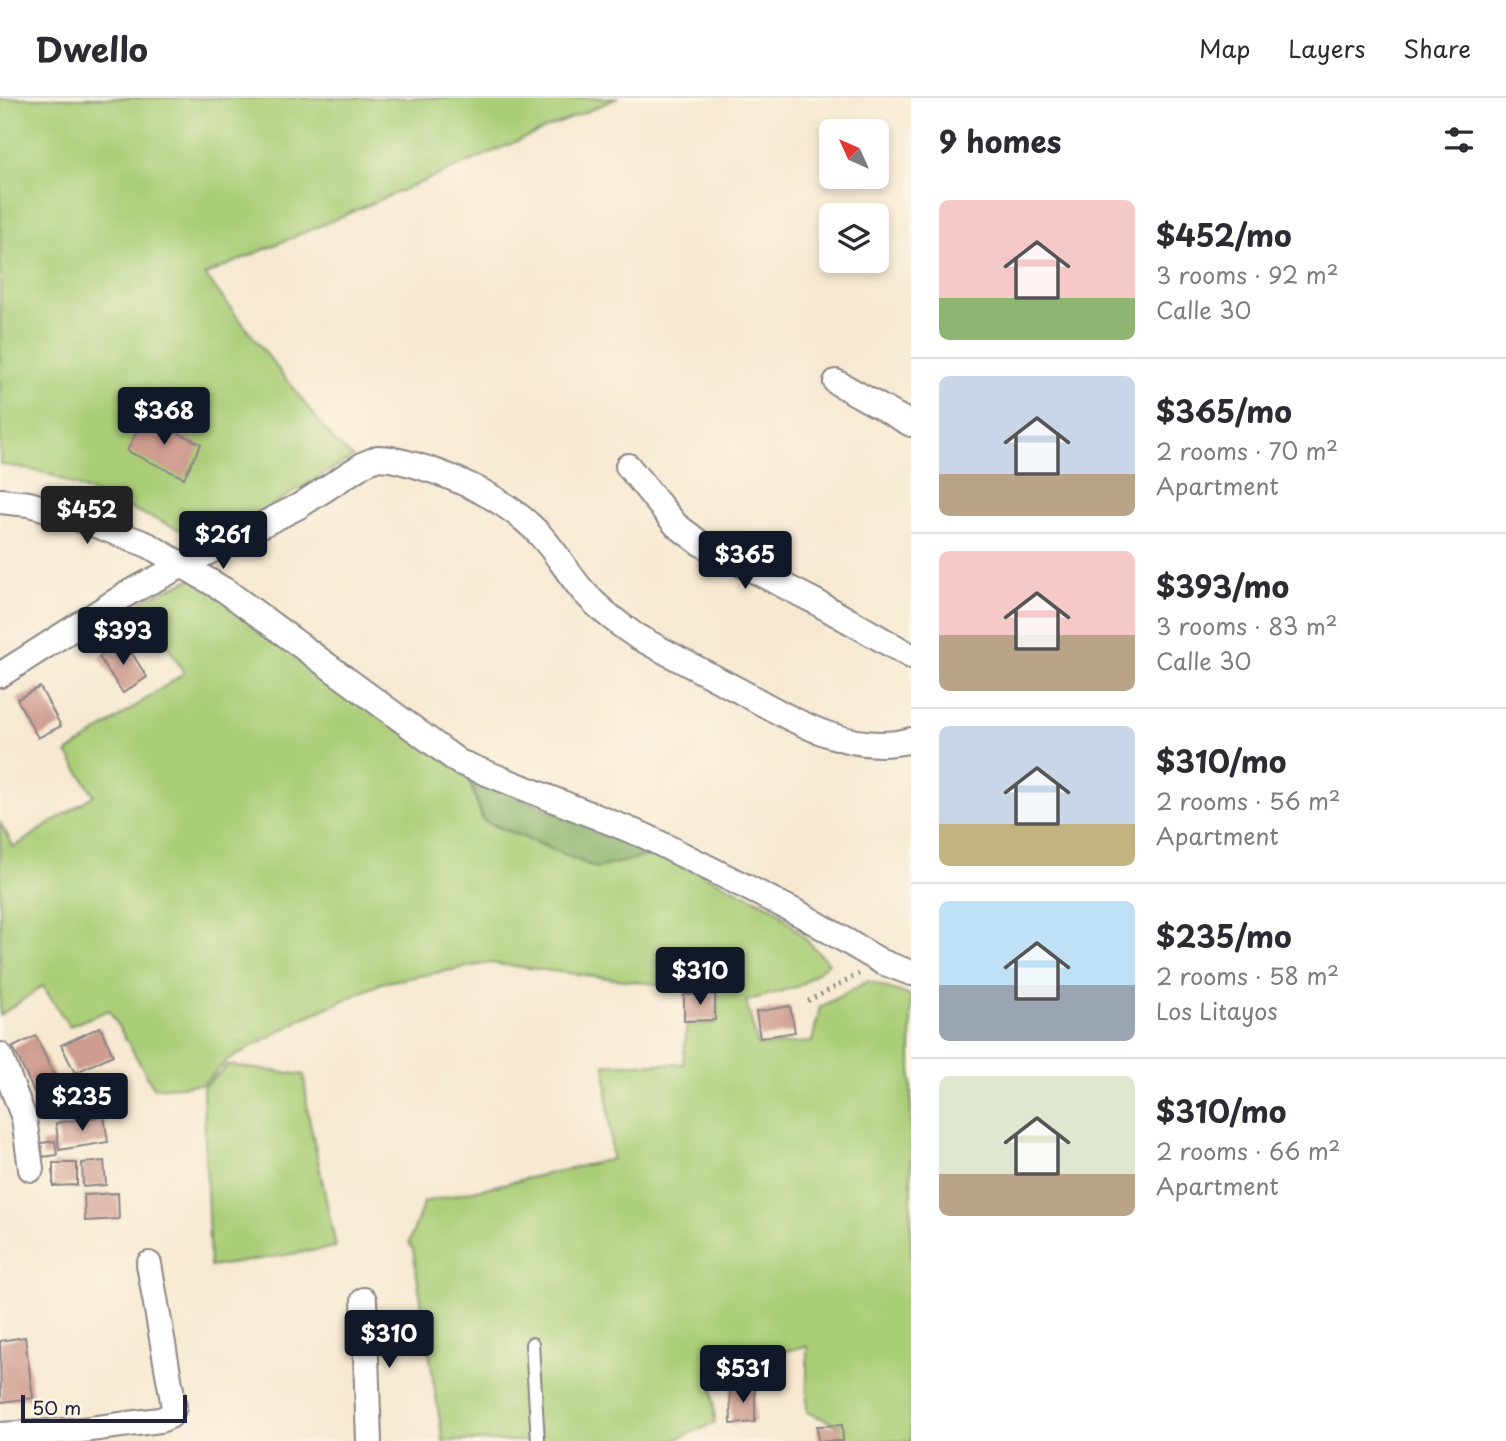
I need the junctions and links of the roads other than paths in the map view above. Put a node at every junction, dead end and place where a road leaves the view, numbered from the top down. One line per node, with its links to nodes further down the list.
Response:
1 (835, 382): 2 (street)
2 (911, 424)
3 (628, 466): 6 (street)
4 (0, 501): 5 (street)
5 (186, 563): 7 (street); 8 (street); 9 (street)
6 (911, 656)
7 (0, 675)
8 (911, 740)
9 (911, 973)
10 (0, 1055): 11 (street)
11 (31, 1170)
12 (149, 1264): 16 (street)
13 (364, 1300): 17 (street)
14 (532, 1344): 18 (lane)
15 (0, 1435): 16 (street)
16 (83, 1436)
17 (369, 1441)
18 (538, 1441)

